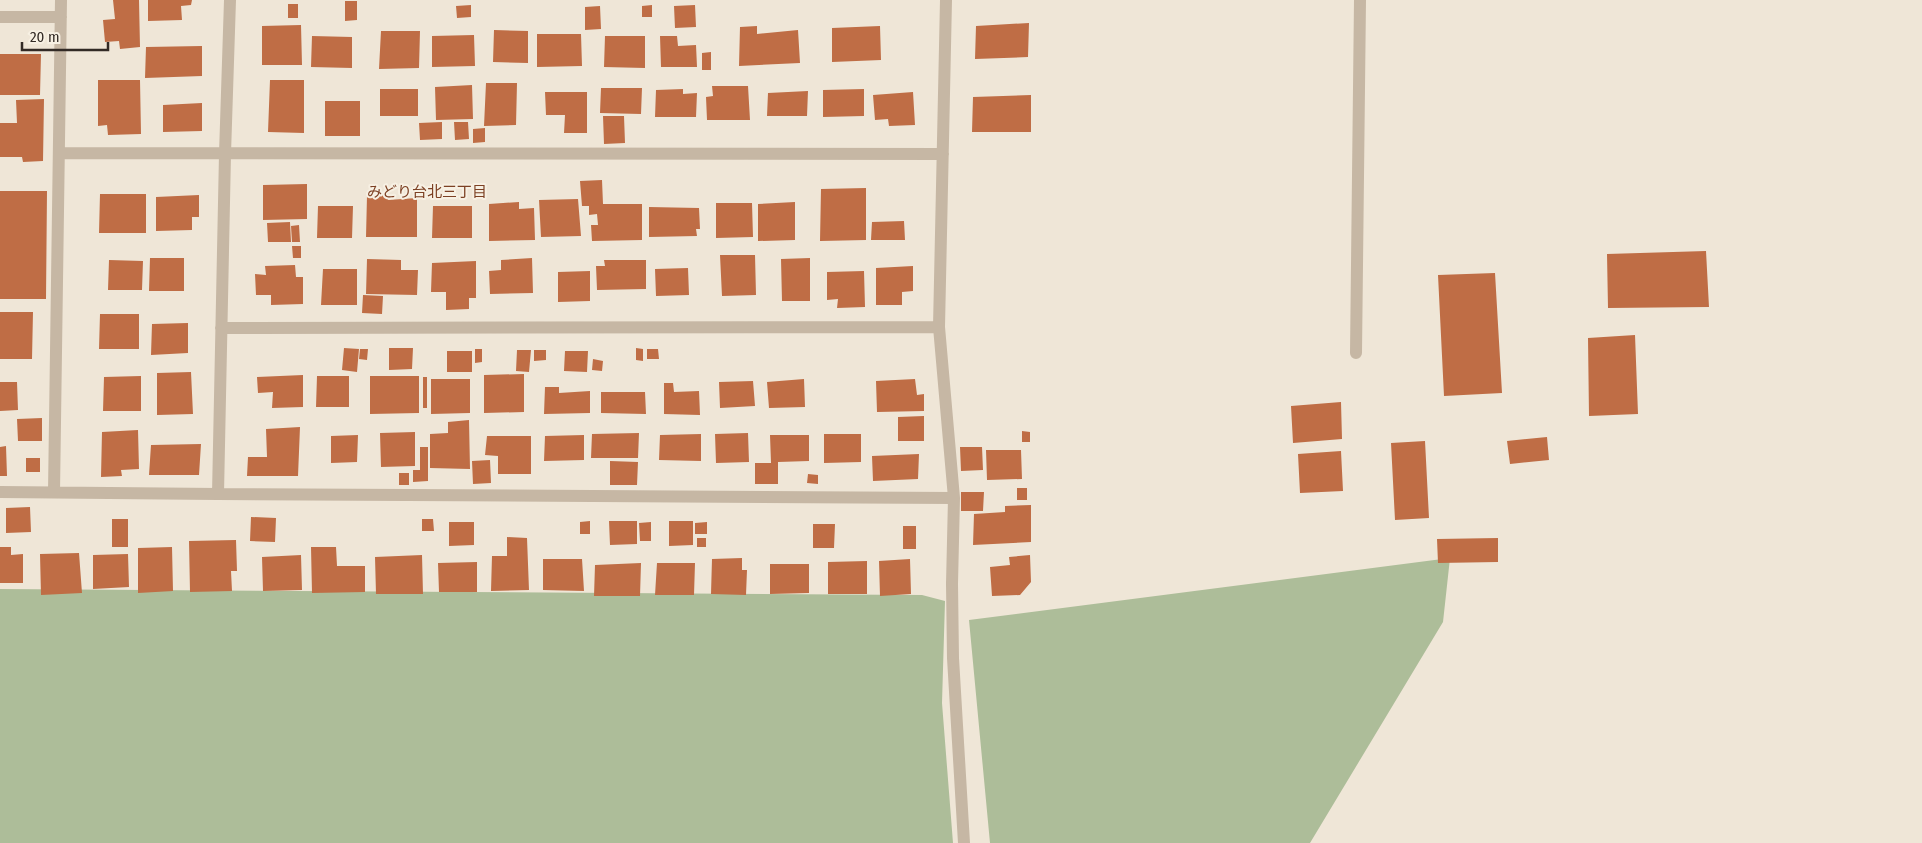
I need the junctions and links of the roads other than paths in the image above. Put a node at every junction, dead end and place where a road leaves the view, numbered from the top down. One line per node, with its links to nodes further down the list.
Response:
1 (61, 0): 6 (street)
2 (230, 0): 8 (street)
3 (946, 0): 9 (street)
4 (1360, 0): 12 (street)
5 (0, 17): 6 (street)
6 (61, 17): 7 (street)
7 (59, 153): 8 (street); 14 (street)
8 (225, 154): 9 (street); 11 (street)
9 (943, 154): 10 (street)
10 (939, 327): 11 (street); 16 (street)
11 (221, 328): 15 (street)
12 (1356, 352)
13 (0, 492): 14 (street)
14 (54, 492): 15 (street)
15 (218, 494): 16 (street)
16 (954, 498): 17 (street)
17 (964, 843)

